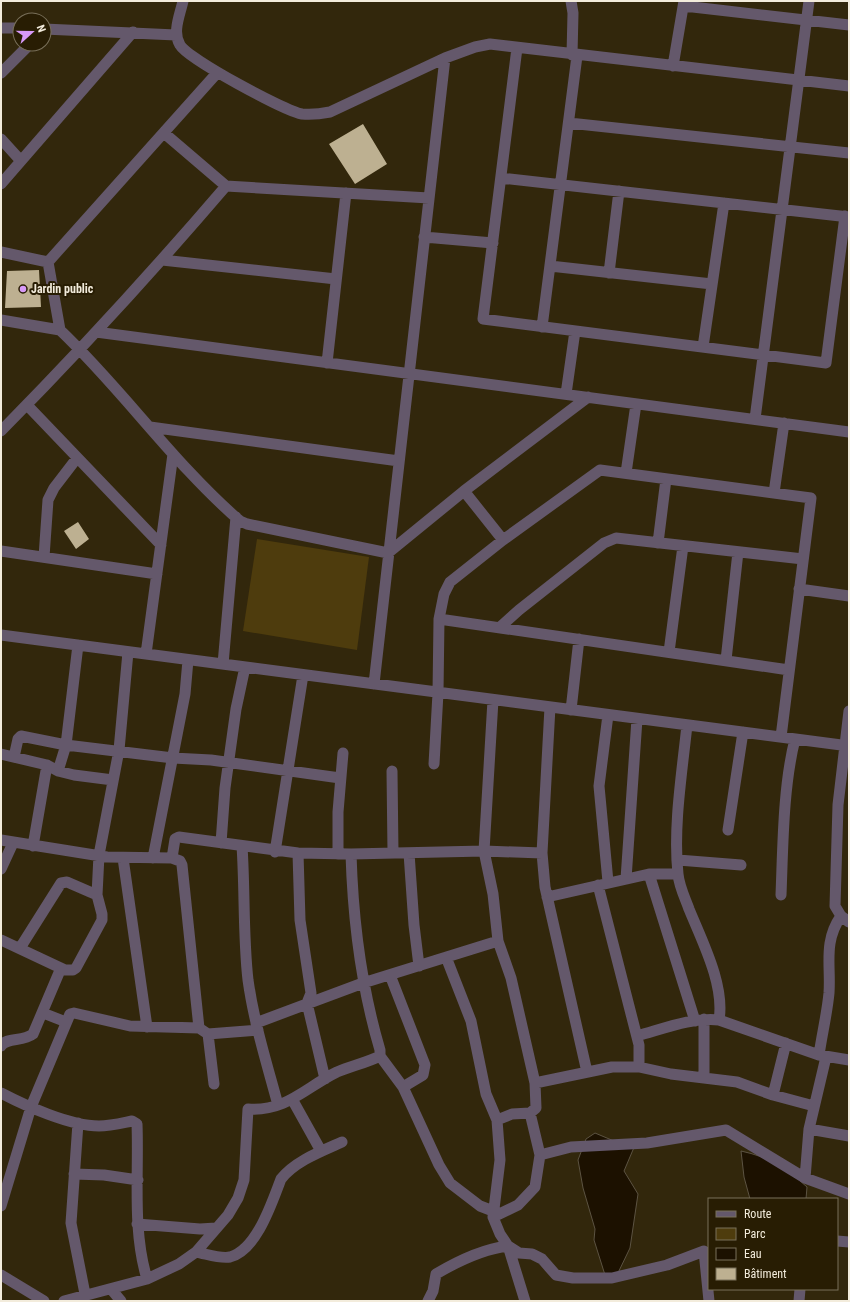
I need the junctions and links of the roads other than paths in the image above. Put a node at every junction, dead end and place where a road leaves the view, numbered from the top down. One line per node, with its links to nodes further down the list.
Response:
1 (184, 1): 11 (street)
2 (571, 1): 14 (street)
3 (809, 1): 5 (street)
4 (684, 3): 5 (street); 16 (street)
5 (807, 20): 6 (street); 19 (street)
6 (849, 25)
7 (1, 28): 8 (street)
8 (12, 28)
9 (52, 29): 10 (street)
10 (134, 32): 11 (street); 26 (street)
11 (176, 35): 18 (street)
12 (517, 48): 14 (street); 15 (street); 27 (street)
13 (22, 52): 17 (street)
14 (575, 55): 16 (street); 21 (street)
15 (444, 58): 18 (street); 33 (street)
16 (673, 66): 19 (street)
17 (1, 72)
18 (217, 73): 22 (street)
19 (799, 80): 20 (street); 24 (street)
20 (849, 86)
21 (569, 123): 24 (street); 29 (street)
22 (164, 133): 30 (street); 41 (street)
23 (1, 138): 26 (street)
24 (790, 147): 25 (street); 35 (street)
25 (849, 153)
26 (21, 161): 28 (street)
27 (501, 178): 29 (street); 38 (street)
28 (1, 184)
29 (561, 184): 31 (street); 42 (street)
30 (226, 186): 32 (street); 40 (street)
31 (619, 191): 34 (street); 43 (street)
32 (346, 193): 33 (street); 44 (street)
33 (429, 198): 37 (street)
34 (724, 203): 35 (street); 45 (street)
35 (782, 209): 36 (street); 53 (street)
36 (847, 216): 53 (street)
37 (424, 237): 38 (street); 55 (street)
38 (493, 243): 47 (street)
39 (1, 252): 41 (street)
40 (162, 260): 44 (street); 50 (street)
41 (48, 262): 48 (street)
42 (550, 266): 43 (street); 47 (street)
43 (609, 272): 45 (street)
44 (336, 279): 54 (street)
45 (712, 284): 51 (street)
46 (1, 320): 48 (street)
47 (542, 327): 49 (street)
48 (60, 330): 52 (street)
49 (574, 331): 51 (street); 56 (street)
50 (96, 332): 52 (street); 54 (street)
51 (704, 347): 53 (street)
52 (80, 349): 59 (street); 62 (street)
53 (764, 355): 60 (street)
54 (327, 363): 55 (street)
55 (409, 373): 56 (street); 67 (street)
56 (566, 394): 57 (street)
57 (588, 397): 58 (street); 70 (street)
58 (636, 404): 60 (street); 68 (street)
59 (26, 405): 63 (street); 66 (street)
60 (755, 419): 61 (street)
61 (784, 423): 64 (street); 71 (street)
62 (150, 427): 65 (street); 67 (street)
63 (1, 431)
64 (849, 432)
65 (173, 454): 72 (street); 75 (street)
66 (77, 458): 75 (street); 80 (street)
67 (399, 461): 79 (street)
68 (626, 473): 69 (street); 73 (street)
69 (666, 479): 71 (street); 74 (street)
70 (464, 491): 73 (street); 79 (street)
71 (774, 493): 81 (street)
72 (236, 518): 79 (street); 95 (street)
73 (503, 540): 85 (street)
74 (658, 543): 76 (street); 86 (street)
75 (161, 545): 82 (street)
76 (683, 546): 78 (street); 91 (street)
77 (1, 551): 80 (street)
78 (738, 552): 81 (street); 94 (street)
79 (388, 553): 99 (street)
80 (44, 557): 82 (street)
81 (803, 559): 83 (street)
82 (157, 574): 92 (street)
83 (799, 589): 84 (street); 97 (street)
84 (849, 596)
85 (439, 619): 86 (street); 100 (street)
86 (499, 628): 88 (street)
87 (1, 636): 89 (street)
88 (579, 639): 91 (street); 103 (street)
89 (78, 645): 90 (street); 111 (street)
90 (128, 652): 92 (street); 113 (street)
91 (669, 652): 94 (street)
92 (146, 654): 93 (street)
93 (188, 660): 95 (street); 117 (street)
94 (726, 660): 97 (street)
95 (223, 664): 96 (street)
96 (245, 667): 98 (street); 118 (street)
97 (789, 670): 109 (street)
98 (303, 675): 99 (street); 123 (street)
99 (374, 684): 100 (street)
100 (438, 692): 101 (street); 119 (street)
101 (493, 700): 102 (street); 132 (street)
102 (550, 707): 103 (street); 137 (street)
103 (571, 710): 105 (street)
104 (849, 711): 112 (street)
105 (608, 715): 106 (street); 150 (street)
106 (637, 718): 107 (street); 149 (street)
107 (687, 725): 108 (street); 144 (street)
108 (743, 732): 109 (street); 126 (street)
109 (781, 737): 110 (street)
110 (795, 739): 112 (street); 152 (street)
111 (66, 745): 113 (street); 116 (street); 121 (street)
112 (847, 746): 154 (street)
113 (119, 750): 117 (street); 125 (street)
114 (343, 752): 124 (street)
115 (1, 754): 116 (street)
116 (14, 757): 120 (street)
117 (173, 758): 118 (street); 142 (street)
118 (229, 763): 123 (street); 129 (street)
119 (434, 764)
120 (47, 765): 121 (street); 130 (street)
121 (58, 771): 125 (street)
122 (392, 771): 135 (street)
123 (287, 772): 124 (street); 133 (street)
124 (340, 778): 138 (street)
125 (113, 780): 140 (street)
126 (728, 830)
127 (1, 840): 128 (street)
128 (13, 843): 130 (street); 146 (street)
129 (221, 843): 131 (street); 143 (street)
130 (33, 846): 140 (street)
131 (242, 846): 133 (street); 169 (street)
132 (484, 851): 136 (street); 137 (street); 156 (street)
133 (275, 852): 134 (street)
134 (298, 853): 138 (street); 163 (street)
135 (393, 853): 136 (street); 139 (street)
136 (408, 853): 159 (street)
137 (542, 853): 153 (street)
138 (338, 854): 139 (street)
139 (352, 854): 162 (street)
140 (99, 855): 141 (street); 151 (street)
141 (123, 858): 142 (street); 168 (street)
142 (154, 858): 143 (street)
143 (172, 858): 170 (street)
144 (678, 860): 145 (street); 148 (street)
145 (741, 865)
146 (1, 869)
147 (649, 874): 148 (street); 149 (street); 165 (street)
148 (678, 874): 166 (street)
149 (626, 879): 150 (street)
150 (603, 884): 153 (street); 171 (street)
151 (97, 895): 157 (street); 160 (street)
152 (781, 895)
153 (546, 897): 178 (street)
154 (845, 919): 175 (street)
155 (1, 940): 157 (street)
156 (498, 941): 158 (street); 182 (street)
157 (20, 948): 160 (street)
158 (446, 957): 159 (street); 191 (street)
159 (419, 966): 161 (street)
160 (61, 968): 164 (street)
161 (390, 975): 162 (street); 183 (street)
162 (363, 983): 163 (street); 174 (street)
163 (307, 1003): 169 (street); 179 (street)
164 (43, 1013): 167 (street); 173 (street)
165 (699, 1020): 166 (street); 171 (street); 180 (street)
166 (719, 1020): 172 (street)
167 (66, 1022): 168 (street); 189 (street)
168 (147, 1027): 170 (street)
169 (257, 1027): 170 (street); 187 (street)
170 (203, 1031): 181 (street)
171 (637, 1036): 177 (street)
172 (786, 1043): 175 (street); 185 (street)
173 (1, 1046)
174 (380, 1056): 179 (street); 183 (street)
175 (822, 1056): 176 (street); 188 (street)
176 (849, 1060)
177 (639, 1067): 178 (street); 180 (street)
178 (587, 1072): 182 (street)
179 (325, 1078): 186 (street)
180 (704, 1078): 185 (street)
181 (214, 1084)
182 (535, 1084): 190 (street)
183 (403, 1088): 203 (street)
184 (1, 1093): 189 (street)
185 (773, 1095): 188 (street)
186 (292, 1099): 187 (street); 196 (street)
187 (278, 1105): 205 (street)
188 (814, 1106): 193 (street)
189 (31, 1107): 192 (street); 202 (street)
190 (530, 1113): 191 (street); 197 (street)
191 (497, 1120): 203 (street)
192 (78, 1123): 198 (street); 200 (street)
193 (809, 1129): 194 (street); 199 (street)
194 (849, 1136)
195 (342, 1142): 196 (street)
196 (321, 1151): 210 (street)
197 (540, 1155): 199 (street); 203 (street)
198 (74, 1174): 200 (street); 217 (street)
199 (805, 1178): 201 (street)
200 (138, 1180): 204 (street)
201 (849, 1194)
202 (1, 1206)
203 (493, 1214): 208 (street)
204 (137, 1224): 205 (street); 212 (street)
205 (216, 1228): 210 (street)
206 (838, 1241): 207 (street)
207 (849, 1242)
208 (508, 1246): 209 (street); 221 (street); 222 (street)
209 (706, 1251): 213 (street)
210 (196, 1252): 212 (street)
211 (1, 1275): 218 (street)
212 (147, 1279): 214 (street)
213 (708, 1284)
214 (111, 1289): 217 (street); 220 (street)
215 (708, 1290): 223 (street)
216 (800, 1290): 224 (street)
217 (85, 1294): 219 (street)
218 (42, 1300)
219 (64, 1301)
220 (121, 1301)
221 (428, 1301)
222 (525, 1301)
223 (709, 1301)
224 (799, 1301)

